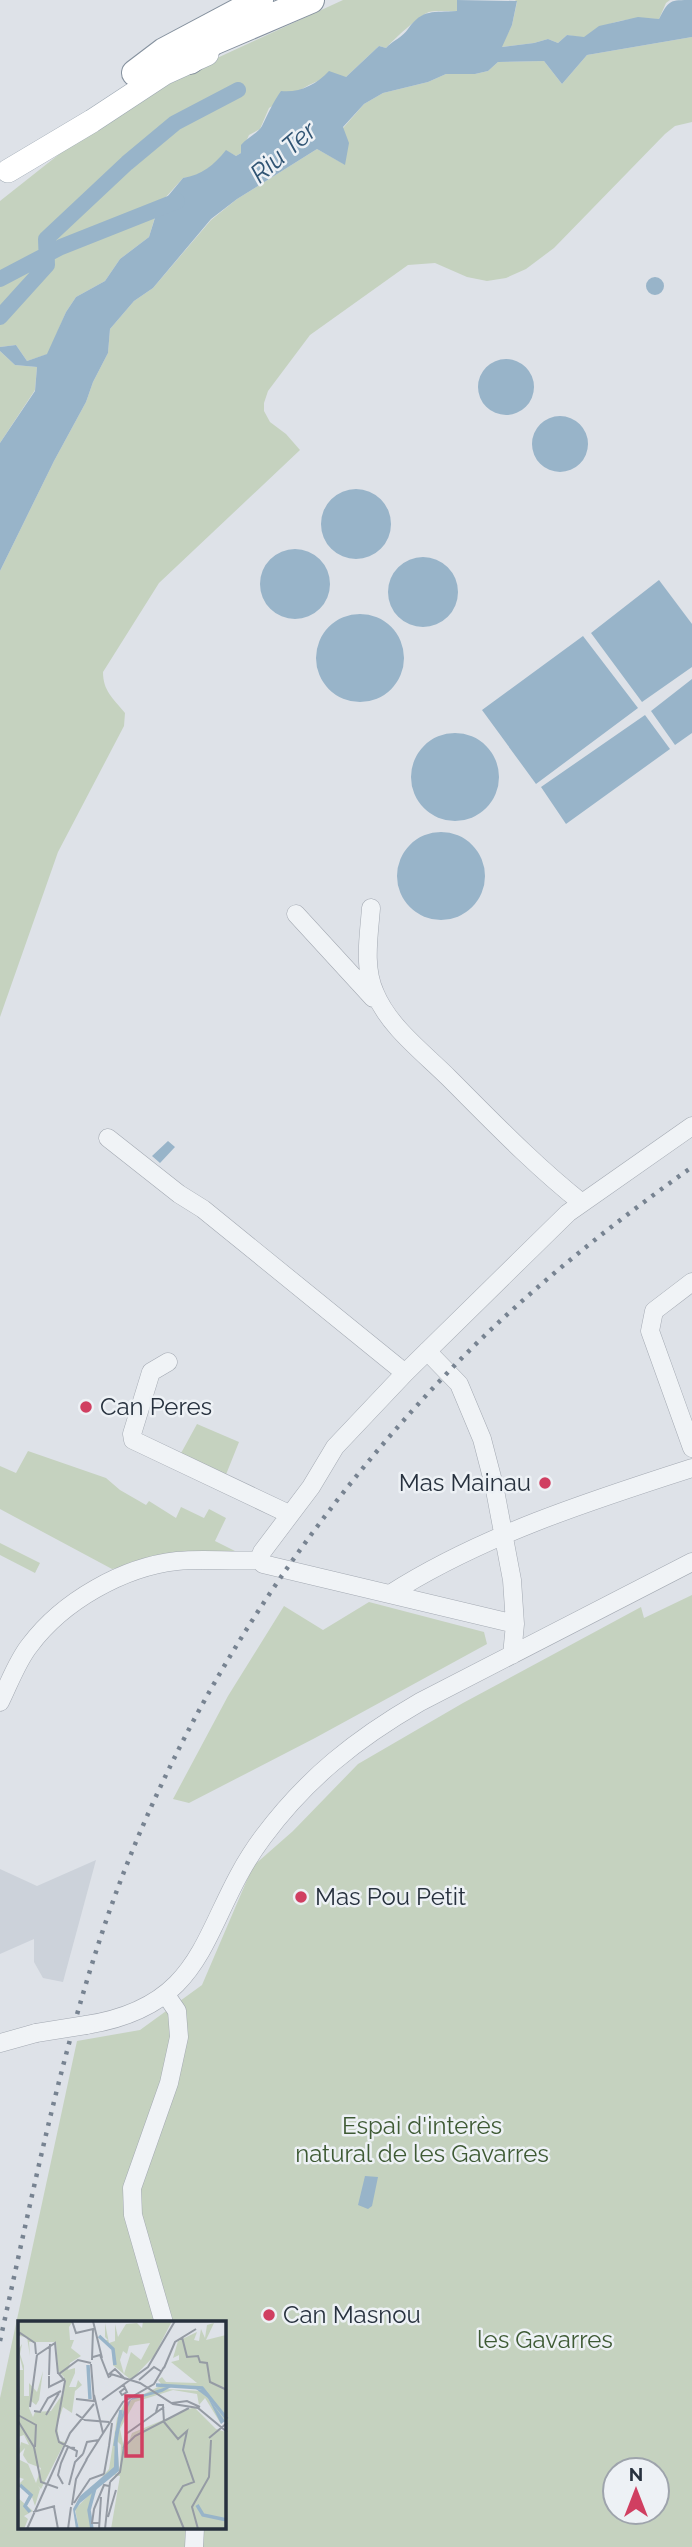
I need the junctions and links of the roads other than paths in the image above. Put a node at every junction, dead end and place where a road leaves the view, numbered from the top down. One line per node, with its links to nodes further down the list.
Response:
1 (260, 0): 6 (highway)
2 (294, 0): 6 (main road)
3 (310, 0): 5 (highway)
4 (328, 0): 5 (main road)
5 (190, 61): 7 (main road)
6 (135, 73): 7 (main road)
7 (4, 174)
8 (371, 908): 10 (street)
9 (296, 914): 10 (street)
10 (385, 1011): 13 (street)
11 (692, 1126): 13 (street)
12 (108, 1138): 17 (street)
13 (582, 1203): 15 (street)
14 (692, 1282): 18 (street)
15 (427, 1352): 17 (street); 21 (street)
16 (168, 1362): 20 (street)
17 (405, 1373): 20 (street)
18 (692, 1449): 19 (street)
19 (691, 1469): 21 (street)
20 (289, 1514): 22 (street)
21 (503, 1537): 24 (street); 25 (street)
22 (259, 1560): 24 (street); 27 (street)
23 (692, 1562): 26 (street)
24 (390, 1594): 25 (street)
25 (515, 1624): 26 (street)
26 (512, 1655): 28 (street)
27 (0, 1702)
28 (166, 1994): 29 (street, bridge); 30 (street)
29 (0, 2043)
30 (163, 2321)

